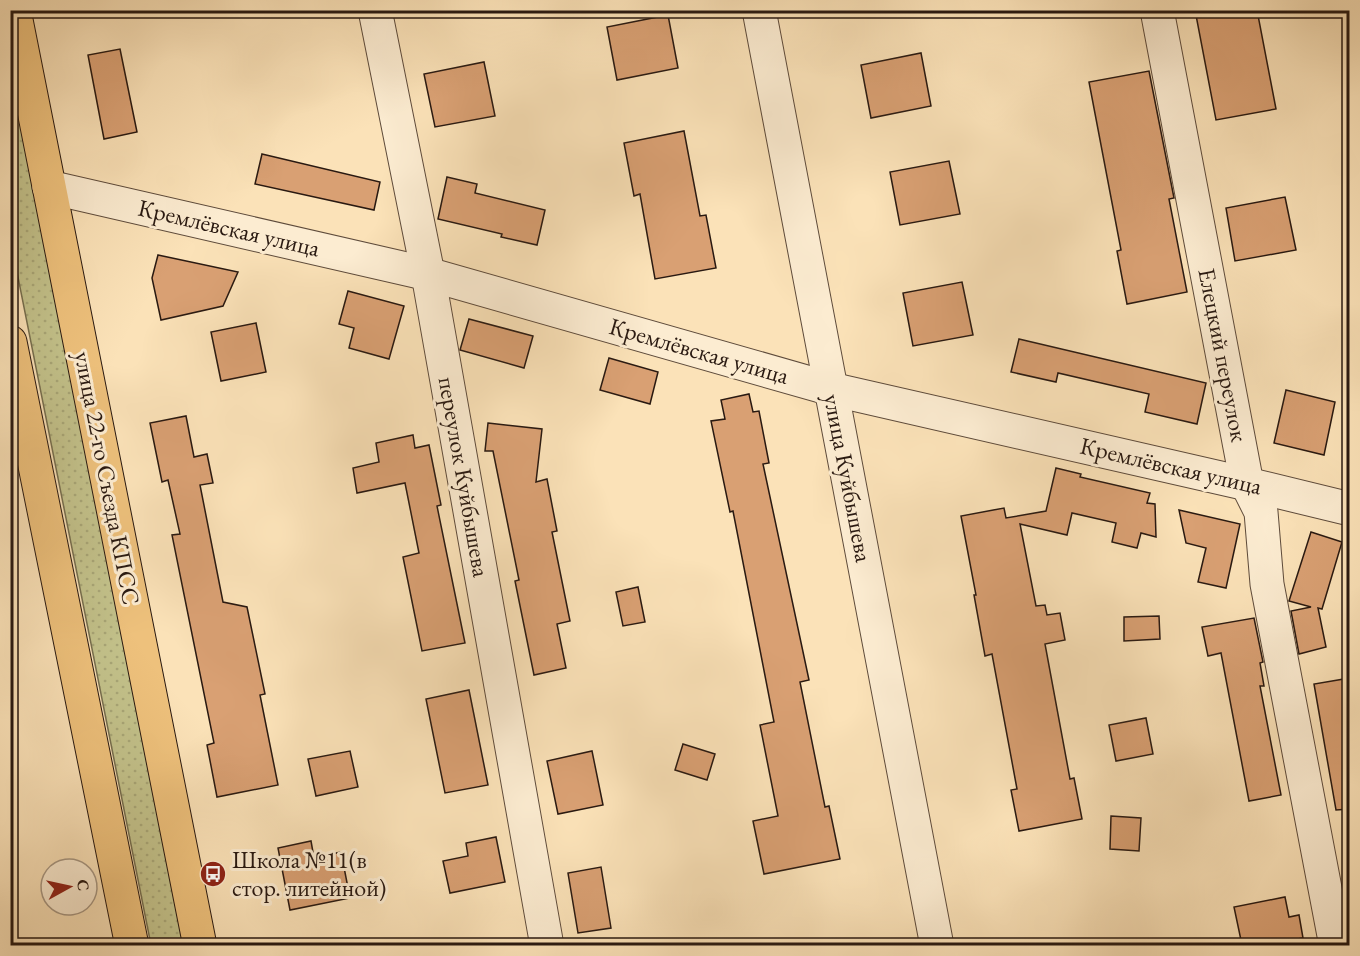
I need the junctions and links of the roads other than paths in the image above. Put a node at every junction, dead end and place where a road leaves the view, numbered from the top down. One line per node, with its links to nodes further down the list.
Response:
1 (14, 10): 5 (main road, улица 22-го Съезда КПСС)
2 (375, 10): 6 (street, переулок Куйбышева)
3 (759, 10): 8 (street, улица Куйбышева)
4 (1157, 10): 9 (street, Елецкий переулок)
5 (49, 187): 6 (street, Кремлёвская улица); 12 (main road, улица 22-го Съезда КПСС)
6 (428, 274): 8 (street, Кремлёвская улица); 13 (street, переулок Куйбышева)
7 (10, 342): 11 (main road)
8 (831, 388): 9 (street, Кремлёвская улица); 14 (street, улица Куйбышева)
9 (1247, 484): 10 (street, Кремлёвская улица); 15 (street, Елецкий переулок)
10 (1350, 509)
11 (132, 945)
12 (200, 945)
13 (547, 945)
14 (937, 945)
15 (1336, 945)

